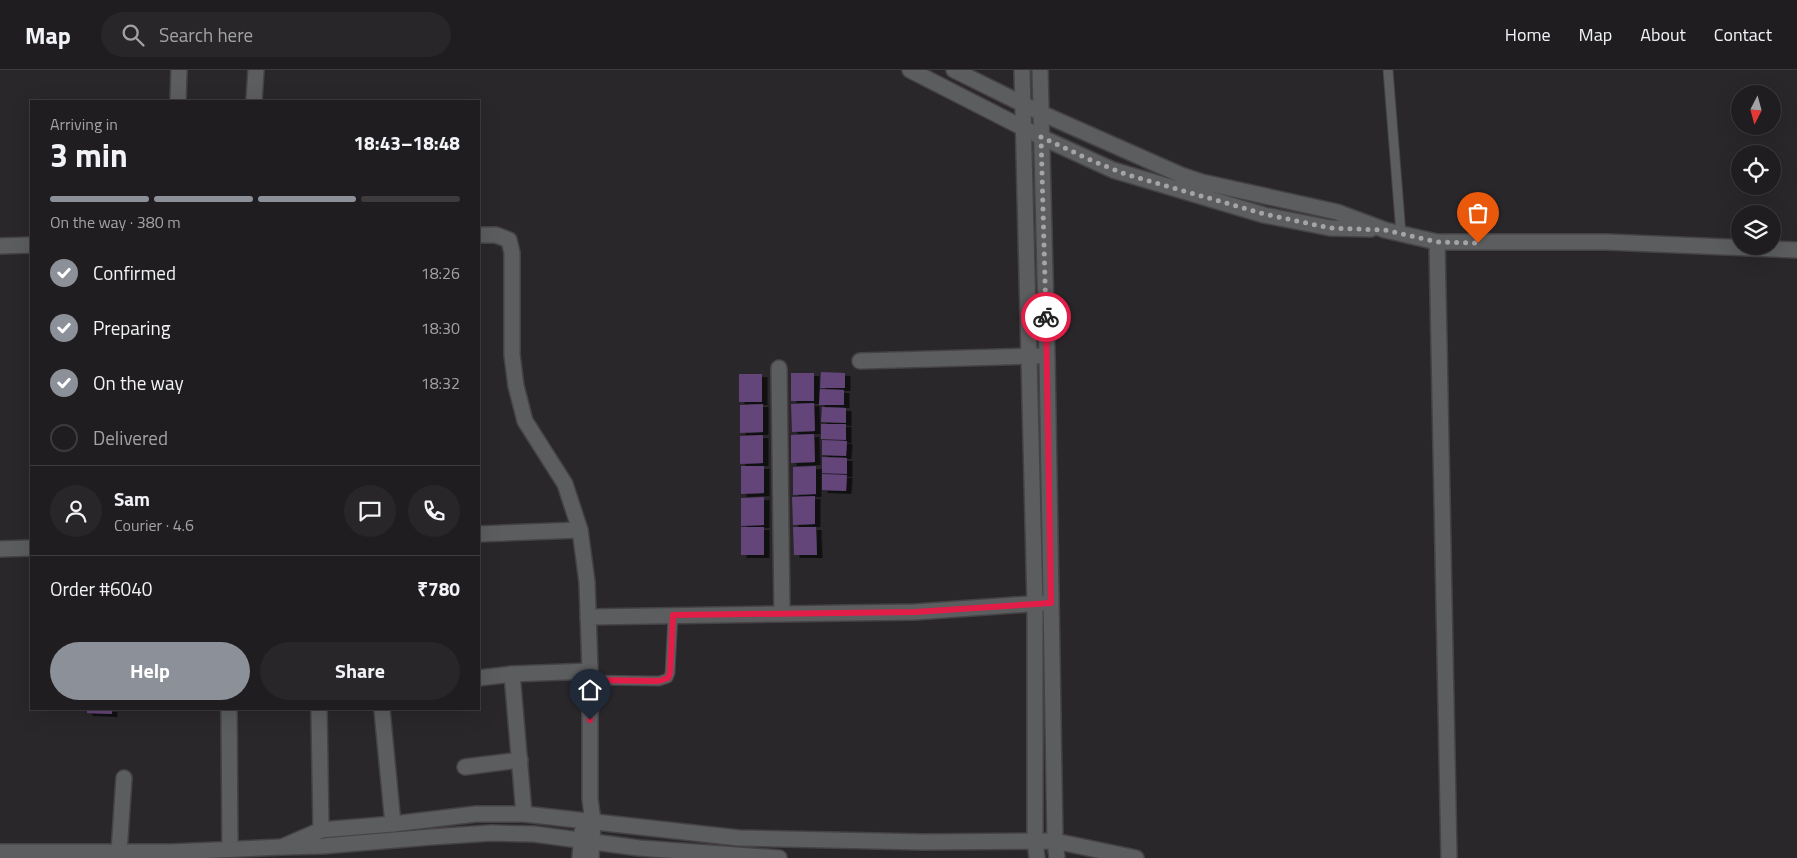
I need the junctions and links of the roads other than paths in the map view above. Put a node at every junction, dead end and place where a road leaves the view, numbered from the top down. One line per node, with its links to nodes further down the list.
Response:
1 (179, 70): 8 (street)
2 (256, 70): 9 (street)
3 (910, 70): 12 (street)
4 (954, 70): 10 (street)
5 (1022, 70): 10 (street)
6 (1040, 70): 11 (street)
7 (1388, 70): 15 (lane)
8 (178, 100)
9 (254, 100)
10 (1023, 104): 11 (street); 12 (street)
11 (1041, 114): 13 (street); 14 (street)
12 (1023, 128): 13 (street); 21 (street)
13 (1041, 137): 14 (street); 22 (street)
14 (1385, 230): 15 (street)
15 (1401, 234): 17 (street)
16 (480, 235): 25 (street)
17 (1437, 242): 20 (street); 63 (street)
18 (30, 245): 19 (street)
19 (0, 246)
20 (1797, 250)
21 (1029, 356): 22 (street); 23 (street); 30 (street)
22 (1047, 356): 29 (street)
23 (860, 361)
24 (779, 368): 31 (street)
25 (580, 530): 26 (street); 33 (street)
26 (480, 534)
27 (30, 548): 28 (street)
28 (0, 549)
29 (1051, 603): 30 (street); 48 (street)
30 (1035, 604): 31 (street); 49 (street)
31 (782, 614): 32 (street)
32 (673, 615): 33 (street); 35 (lane)
33 (588, 617): 35 (street)
34 (512, 674): 35 (street); 36 (street); 40 (street)
35 (590, 675): 44 (street)
36 (480, 678)
37 (228, 710): 51 (street)
38 (319, 710): 46 (street)
39 (382, 710): 45 (street)
40 (520, 760): 41 (street); 43 (street)
41 (464, 767)
42 (124, 778): 53 (street)
43 (524, 814): 44 (street); 45 (street)
44 (588, 821): 47 (street); 49 (street)
45 (393, 824): 46 (street)
46 (321, 830): 50 (street)
47 (587, 841): 50 (street); 57 (street); 58 (street); 59 (street)
48 (1055, 841): 49 (street); 61 (street); 62 (street)
49 (1035, 842): 60 (street)
50 (282, 847): 54 (street)
51 (230, 849): 54 (street); 56 (street)
52 (0, 852): 55 (street)
53 (119, 852): 55 (street); 56 (street)
54 (266, 853)
55 (101, 855)
56 (171, 855)
57 (580, 858)
58 (591, 858)
59 (779, 858)
60 (1037, 858)
61 (1058, 858)
62 (1136, 858)
63 (1449, 858)

